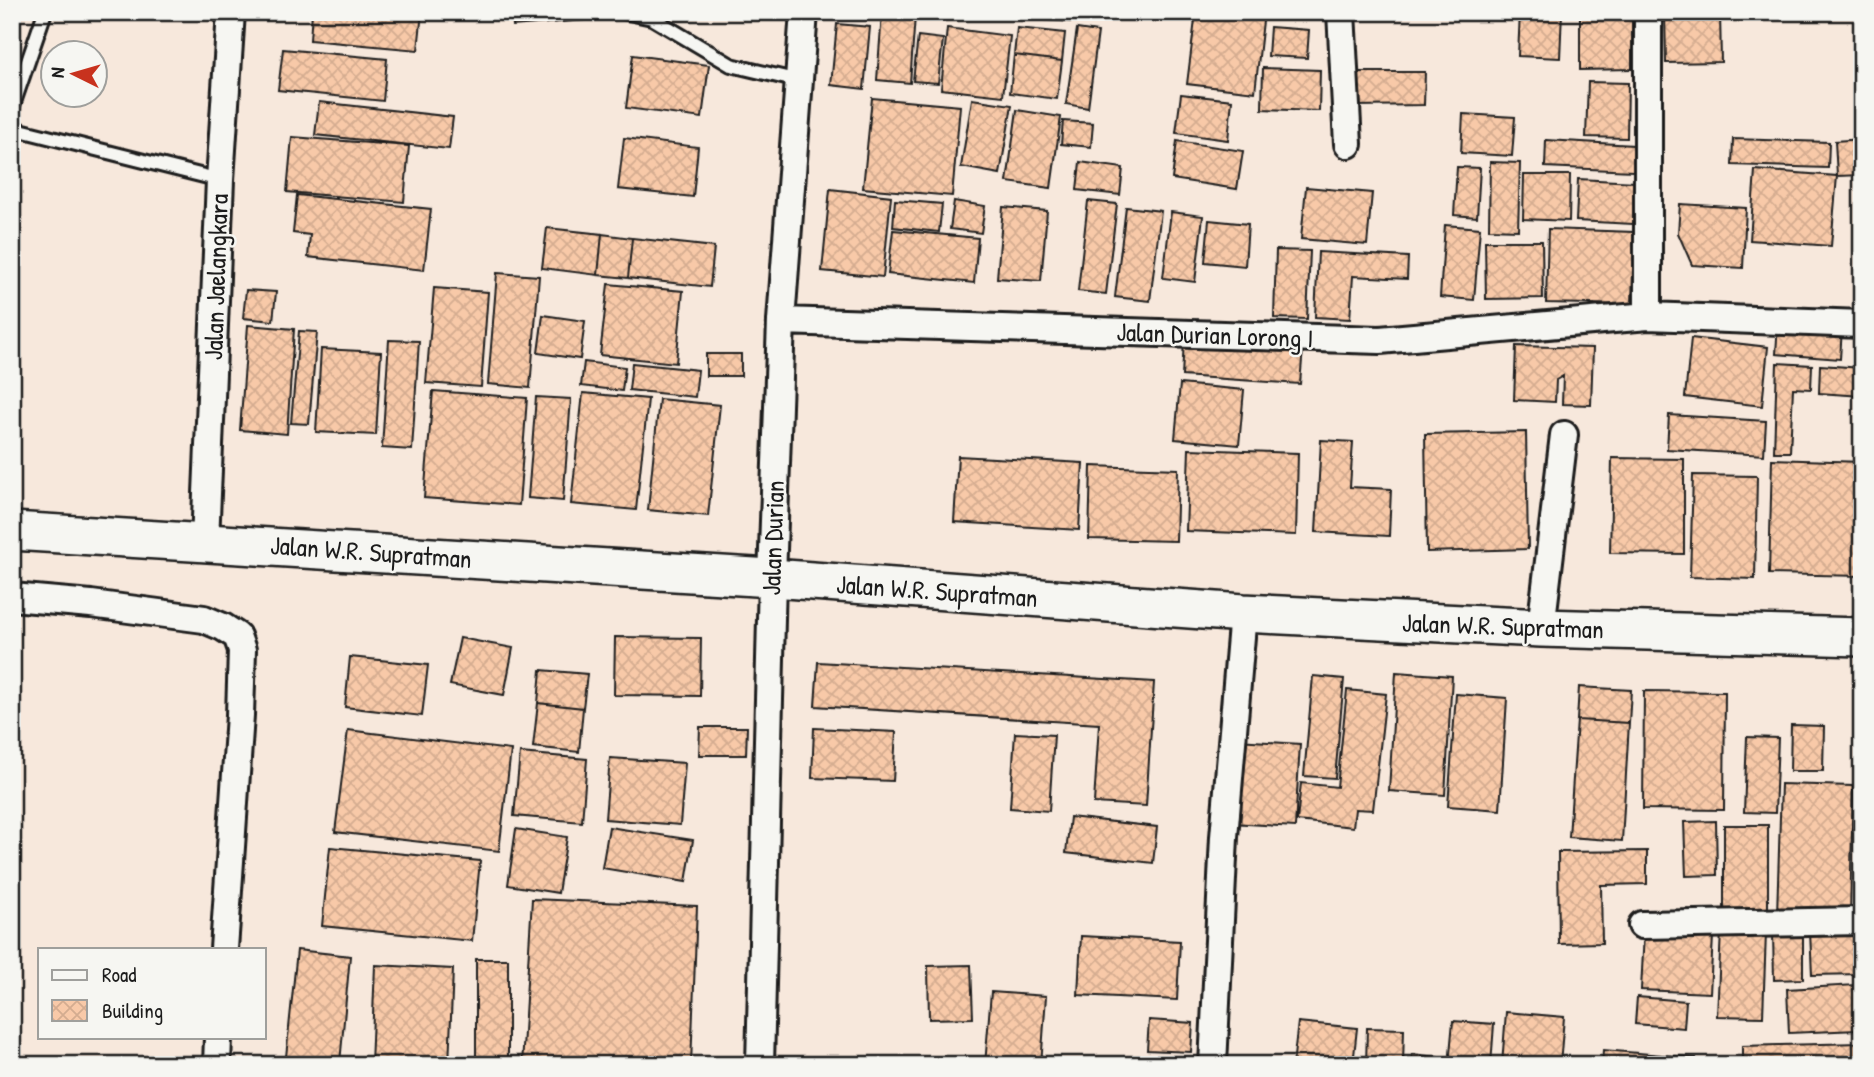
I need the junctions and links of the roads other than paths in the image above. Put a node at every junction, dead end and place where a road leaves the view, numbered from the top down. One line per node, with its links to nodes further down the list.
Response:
1 (46, 12): 8 (lane)
2 (230, 12): 11 (street, Jalan Jaelangkara)
3 (624, 12): 7 (lane)
4 (804, 12): 7 (street, Jalan Durian)
5 (1340, 12): 10 (street)
6 (1648, 12): 12 (street)
7 (799, 81): 13 (street, Jalan Durian)
8 (12, 108)
9 (12, 128): 11 (lane)
10 (1348, 144)
11 (220, 180): 17 (street, Jalan Jaelangkara)
12 (1648, 316): 13 (street, Jalan Durian Lorong I); 14 (street, Jalan Durian Lorong I)
13 (781, 321): 18 (street, Jalan Durian)
14 (1862, 324)
15 (1564, 435): 21 (street)
16 (12, 531): 17 (street, Jalan W.R. Supratman)
17 (205, 542): 18 (street, Jalan W.R. Supratman)
18 (772, 578): 20 (street, Jalan W.R. Supratman); 28 (street, Jalan Durian)
19 (12, 597): 25 (street)
20 (1242, 613): 21 (street, Jalan W.R. Supratman); 29 (street)
21 (1541, 628): 22 (street, Jalan W.R. Supratman)
22 (1862, 637)
23 (1862, 921): 24 (street)
24 (1642, 925)
25 (224, 948)
26 (218, 1038): 27 (street)
27 (216, 1065)
28 (760, 1065)
29 (1213, 1065)

